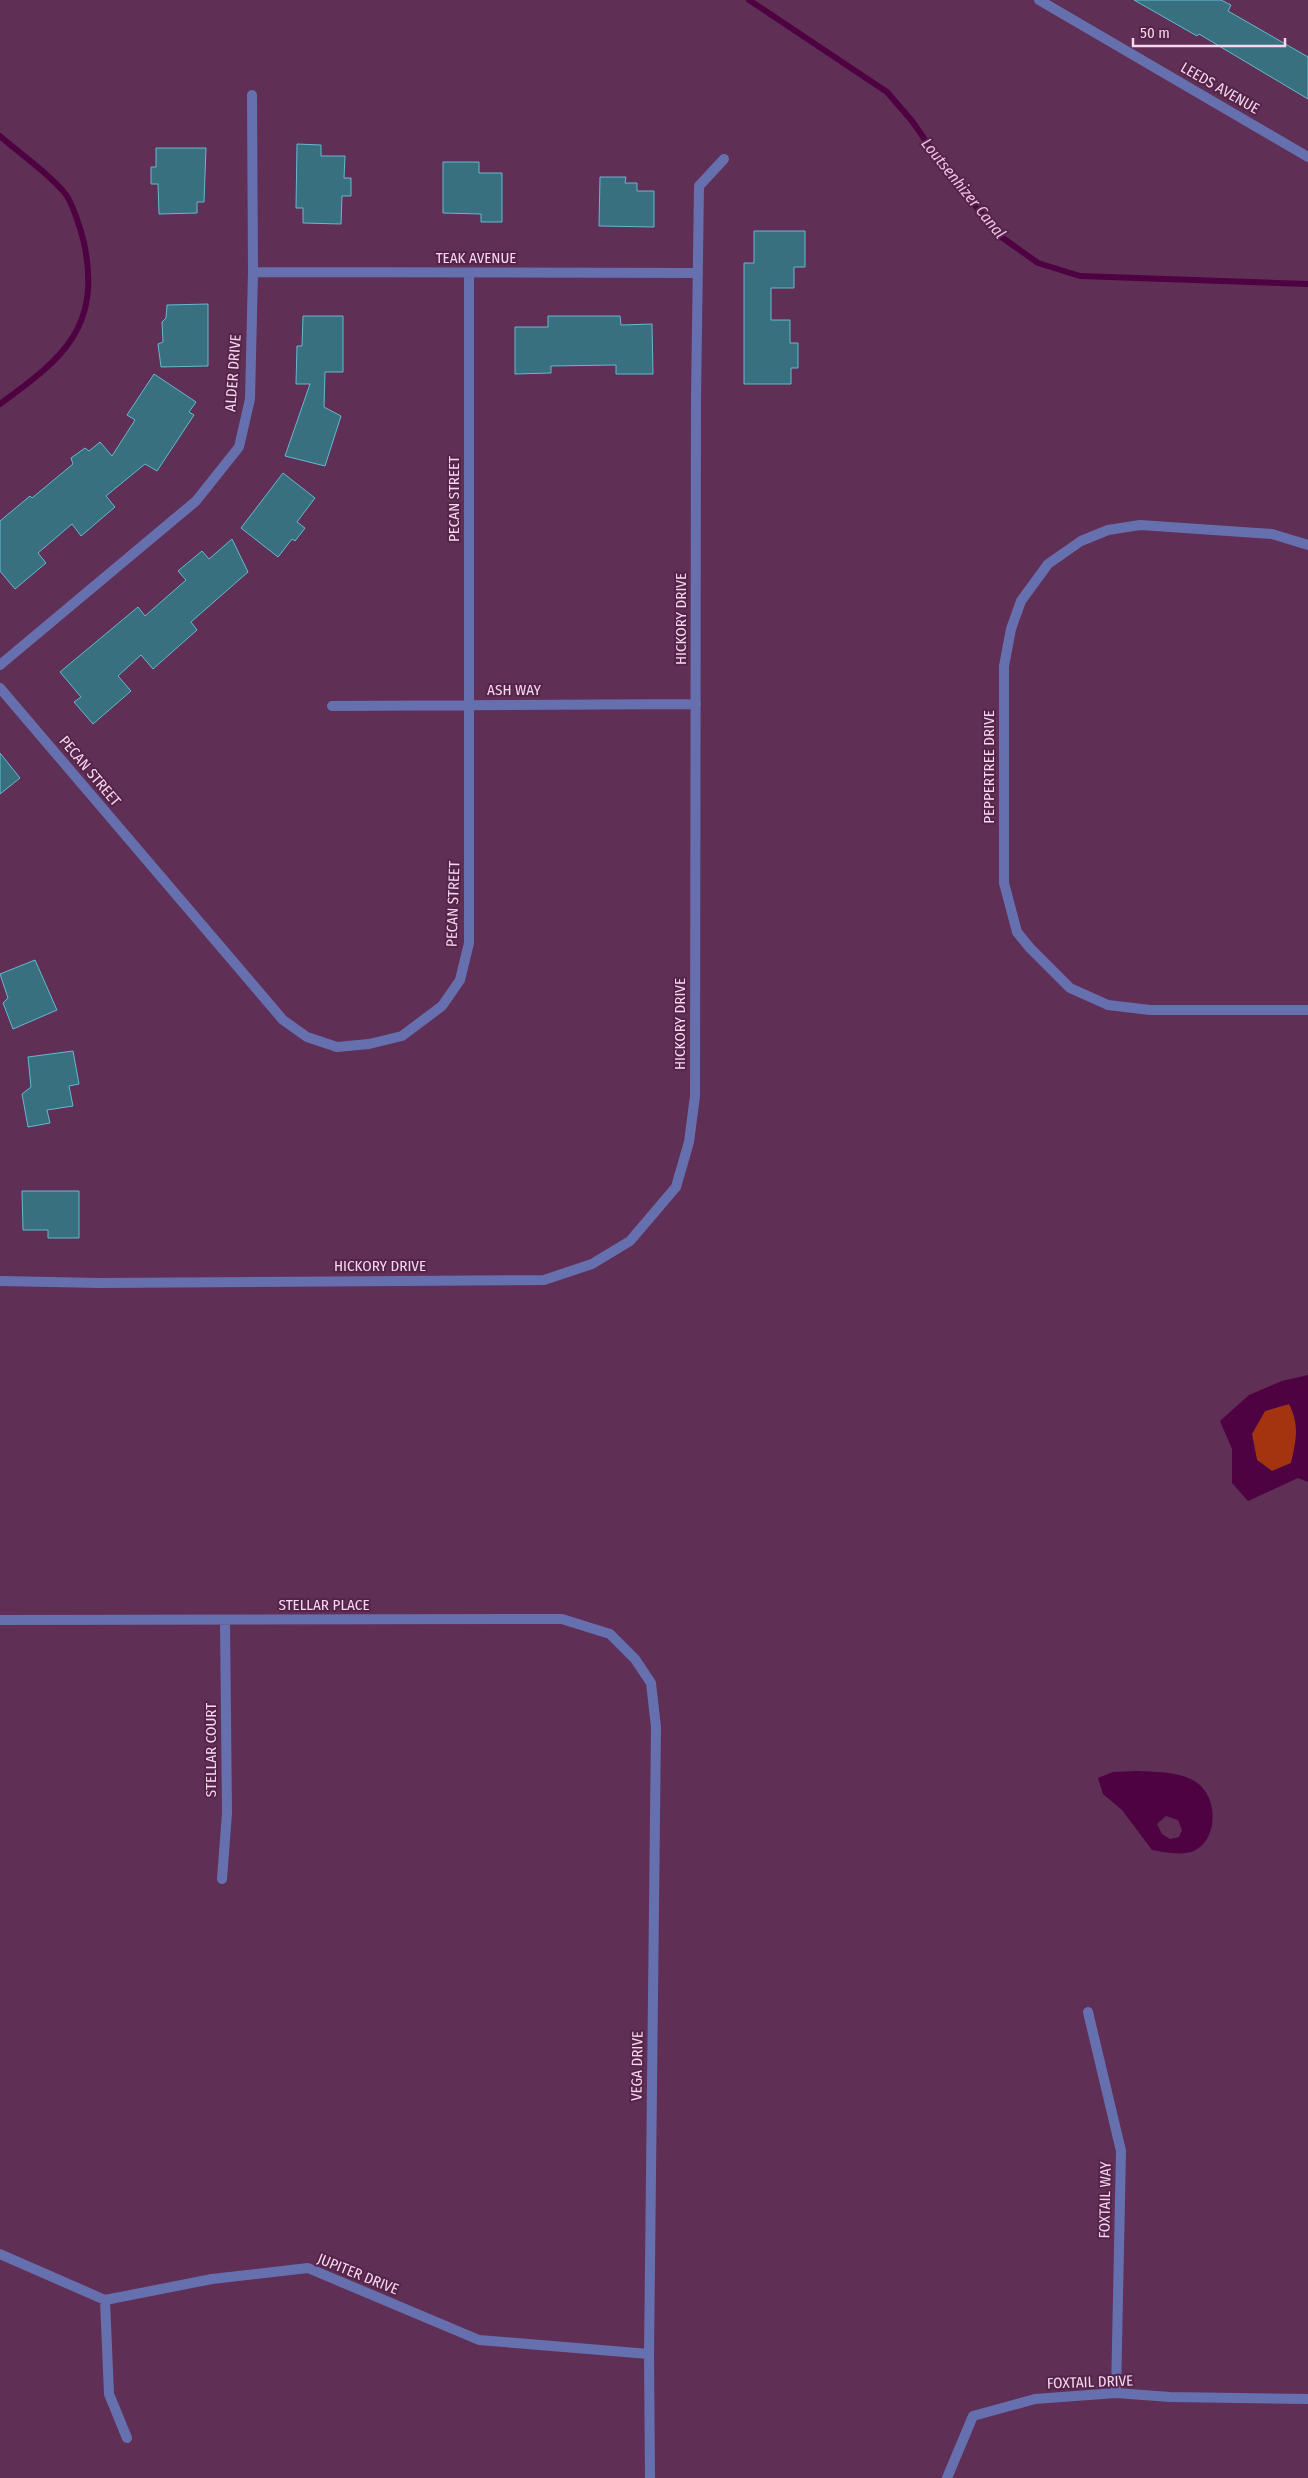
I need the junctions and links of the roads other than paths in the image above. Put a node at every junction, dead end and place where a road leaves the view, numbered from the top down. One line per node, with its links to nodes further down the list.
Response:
1 (1039, 0): 3 (street, LEEDS AVENUE)
2 (252, 95): 5 (street, ALDER DRIVE)
3 (1308, 157)
4 (724, 159): 7 (street, HICKORY DRIVE)
5 (253, 272): 6 (street, TEAK AVENUE); 9 (street, ALDER DRIVE)
6 (469, 273): 7 (street, TEAK AVENUE); 13 (street, PECAN STREET)
7 (698, 273): 11 (street, HICKORY DRIVE)
8 (1308, 544): 14 (street, PEPPERTREE DRIVE)
9 (0, 665)
10 (0, 688): 13 (street, PECAN STREET)
11 (696, 704): 13 (street, ASH WAY); 15 (street, HICKORY DRIVE)
12 (332, 706): 13 (street, ASH WAY)
13 (469, 706)
14 (1308, 1010)
15 (0, 1281)
16 (0, 1620): 17 (street, STELLAR PLACE)
17 (225, 1621): 18 (street, STELLAR PLACE); 19 (street, STELLAR COURT)
18 (635, 1659): 23 (street, VEGA DRIVE)
19 (222, 1879)
20 (1088, 2012): 24 (street, FOXTAIL WAY)
21 (0, 2254): 22 (street)
22 (105, 2300): 23 (street, JUPITER DRIVE); 26 (street)
23 (649, 2354): 27 (street, VEGA DRIVE)
24 (1116, 2393): 25 (street, FOXTAIL DRIVE); 28 (street, FOXTAIL DRIVE)
25 (1308, 2399)
26 (127, 2438)
27 (650, 2478)
28 (947, 2478)

